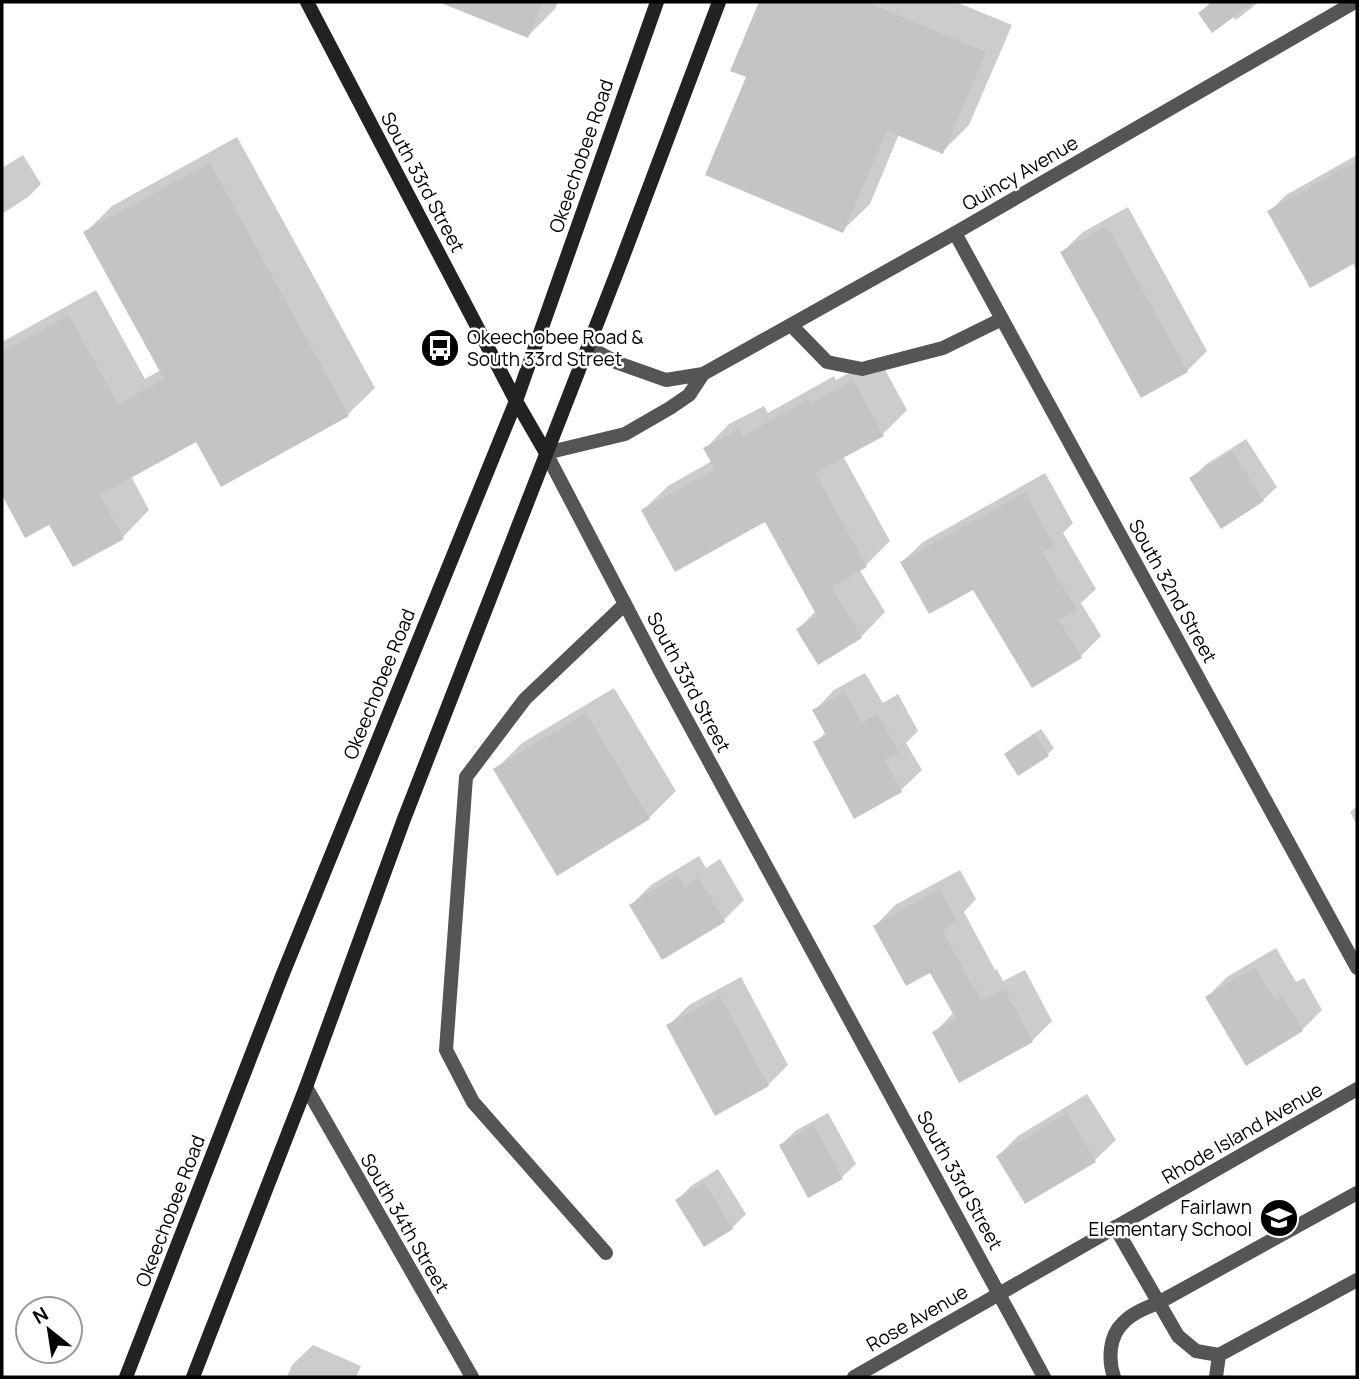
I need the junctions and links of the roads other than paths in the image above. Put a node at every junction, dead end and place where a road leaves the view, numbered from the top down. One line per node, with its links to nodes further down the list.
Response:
1 (307, 2): 10 (main road, South 33rd Street)
2 (657, 2): 10 (main road, Okeechobee Road)
3 (719, 2): 8 (main road)
4 (1355, 2): 5 (street, Quincy Avenue)
5 (955, 233): 6 (street, South 32nd Street); 7 (street, Quincy Avenue)
6 (1002, 319): 7 (street); 13 (street, South 32nd Street)
7 (791, 325): 9 (street, Quincy Avenue)
8 (588, 347): 9 (street, Quincy Avenue); 11 (main road)
9 (703, 374): 11 (street, Quincy Avenue)
10 (516, 401): 11 (main road, South 33rd Street); 24 (main road, Okeechobee Road)
11 (546, 453): 12 (street, South 33rd Street); 14 (main road)
12 (625, 604): 18 (street); 20 (street, South 33rd Street)
13 (1357, 968)
14 (306, 1087): 25 (main road); 26 (street, South 34th Street)
15 (1357, 1089): 17 (street, Rhode Island Avenue)
16 (1357, 1193): 21 (street)
17 (1115, 1227): 20 (street, Rhode Island Avenue); 21 (street)
18 (606, 1253)
19 (1357, 1280): 22 (street)
20 (999, 1293): 27 (street, Rose Avenue); 28 (street, South 33rd Street)
21 (1158, 1303): 22 (street); 23 (street)
22 (1219, 1355): 29 (street)
23 (1110, 1376)
24 (126, 1377)
25 (193, 1377)
26 (472, 1377)
27 (854, 1377)
28 (1044, 1377)
29 (1216, 1377)

